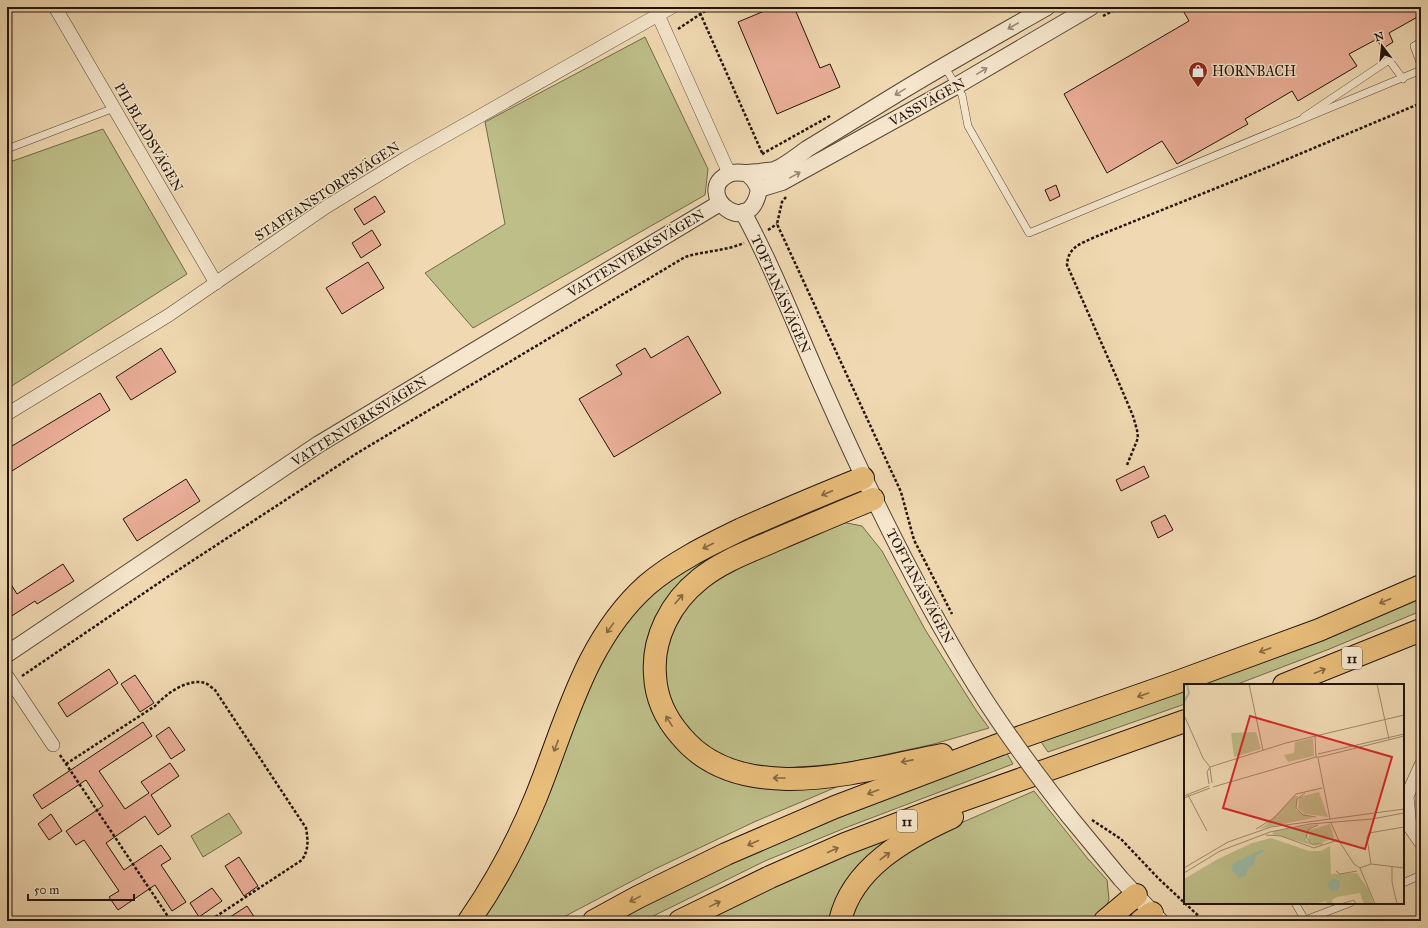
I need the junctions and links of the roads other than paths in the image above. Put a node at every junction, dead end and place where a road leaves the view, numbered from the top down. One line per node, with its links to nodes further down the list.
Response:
1 (55, 7): 12 (street, PILBLADSVÄGEN)
2 (672, 7): 5 (street, STAFFANSTORPSVÄGEN)
3 (1047, 7): 8 (street, VASSVÄGEN, one-way to 8)
4 (1091, 7): 11 (street, VASSVÄGEN, one-way to 4)
5 (658, 15): 15 (street); 20 (street, STAFFANSTORPSVÄGEN)
6 (1421, 42): 7 (lane)
7 (1421, 65)
8 (944, 66): 11 (lane); 16 (street, VASSVÄGEN, one-way to 16)
9 (1421, 70): 10 (lane)
10 (1403, 79): 13 (lane); 13 (lane)
11 (956, 86): 13 (lane); 17 (street, VASSVÄGEN, one-way to 11)
12 (114, 108): 14 (lane); 20 (street, PILBLADSVÄGEN)
13 (1291, 125)
14 (7, 149)
15 (729, 173): 16 (street); 18 (street)
16 (747, 173): 17 (street)
17 (759, 190): 19 (street)
18 (720, 202): 19 (street); 26 (street, VATTENVERKSVÄGEN)
19 (744, 212): 22 (street, TOFTANÄSVÄGEN)
20 (216, 283): 21 (street, STAFFANSTORPSVÄGEN)
21 (7, 414)
22 (863, 478): 23 (street, TOFTANÄSVÄGEN); 42 (highway, one-way to 42)
23 (873, 499): 31 (highway, one-way to 23); 38 (street, TOFTANÄSVÄGEN, bridge)
24 (1421, 586): 31 (highway, one-way to 31)
25 (1421, 630): 28 (highway, 11, one-way to 25)
26 (7, 654)
27 (9, 680): 32 (street)
28 (1286, 684)
29 (1184, 721): 30 (highway, 11)
30 (1140, 737): 44 (highway, 11, one-way to 30); 45 (highway, one-way to 30)
31 (1001, 744): 43 (highway, one-way to 43)
32 (53, 745)
33 (1421, 765): 34 (street)
34 (1405, 795): 35 (street)
35 (1421, 843)
36 (1421, 875): 37 (lane)
37 (1404, 883)
38 (1136, 895): 41 (street, TOFTANÄSVÄGEN); 46 (highway)
39 (1296, 904): 40 (lane)
40 (1347, 904)
41 (1151, 918)
42 (469, 921)
43 (594, 921)
44 (680, 921)
45 (840, 921)
46 (1106, 921)

